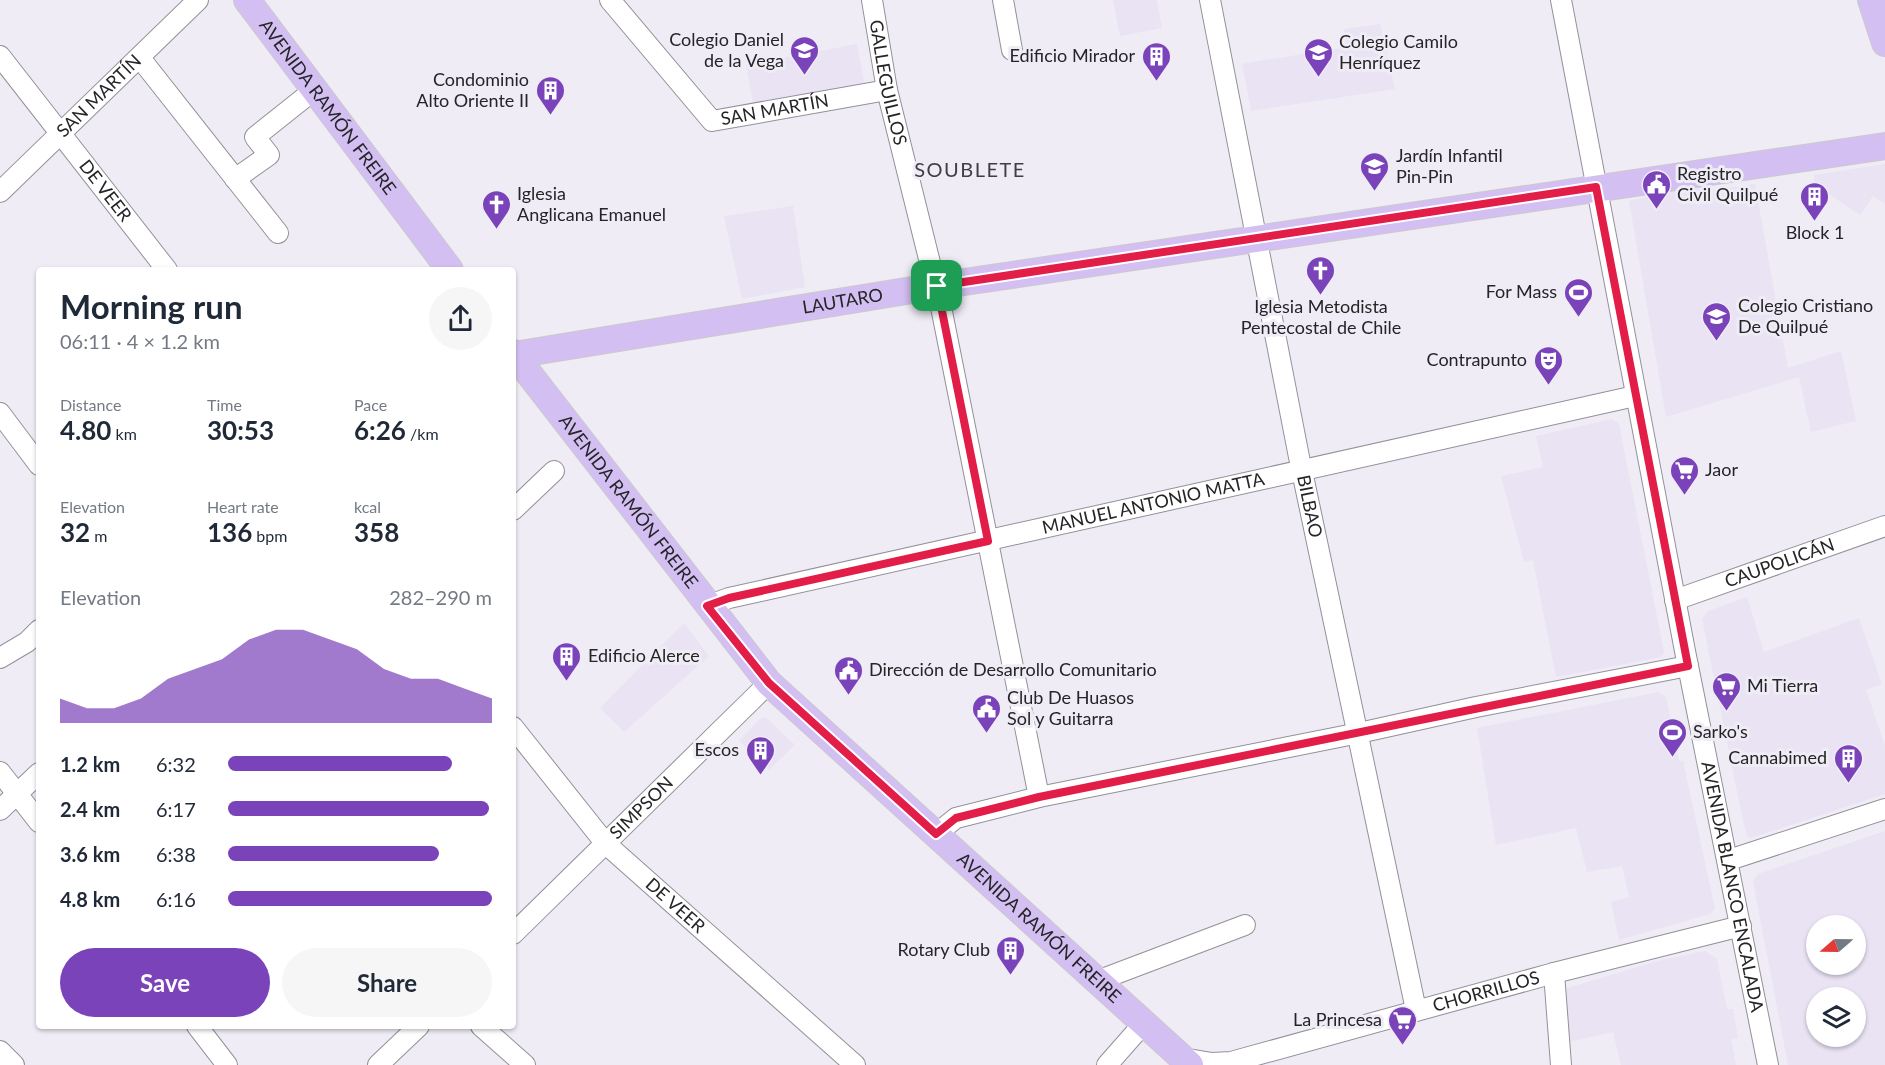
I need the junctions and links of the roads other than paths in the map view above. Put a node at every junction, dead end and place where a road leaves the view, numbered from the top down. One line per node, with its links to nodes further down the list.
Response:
1 (198, 0): 12 (street, SAN MARTÍN)
2 (247, 0): 13 (main road, AVENIDA RAMÓN FREIRE)
3 (610, 0): 14 (street, SAN MARTÍN)
4 (872, 0): 14 (street, GALLEGUILLOS)
5 (1004, 0): 10 (street)
6 (1210, 0): 21 (street, BILBAO)
7 (1561, 0): 18 (street, AVENIDA BLANCO ENCALADA)
8 (1870, 0): 9 (main road)
9 (1885, 43)
10 (1012, 50)
11 (0, 56): 15 (street, DE VEER)
12 (140, 58): 15 (street, SAN MARTÍN); 17 (street)
13 (314, 90): 17 (street); 23 (main road, AVENIDA RAMÓN FREIRE)
14 (887, 90): 24 (street, GALLEGUILLOS)
15 (61, 134): 19 (street, SAN MARTÍN); 22 (street, DE VEER)
16 (1885, 146): 18 (main road, LAUTARO)
17 (235, 179): 20 (street)
18 (1596, 187): 21 (main road, LAUTARO); 27 (street, AVENIDA BLANCO ENCALADA)
19 (0, 192)
20 (278, 233)
21 (1257, 239): 24 (main road, LAUTARO); 31 (street, BILBAO)
22 (165, 267)
23 (448, 267)
24 (937, 286): 25 (main road, LAUTARO); 34 (street, GALLEGUILLOS)
25 (516, 354)
26 (516, 357): 36 (main road, AVENIDA RAMÓN FREIRE)
27 (1635, 396): 31 (street, MANUEL ANTONIO MATTA); 35 (street, AVENIDA BLANCO ENCALADA)
28 (0, 413): 29 (street)
29 (36, 458)
30 (554, 471): 32 (street)
31 (1302, 471): 34 (street, MANUEL ANTONIO MATTA); 42 (street, BILBAO)
32 (516, 507)
33 (1885, 526): 35 (street, CAUPOLICÁN)
34 (988, 541): 36 (street, MANUEL ANTONIO MATTA); 46 (street, GALLEGUILLOS)
35 (1675, 600): 39 (street, AVENIDA BLANCO ENCALADA)
36 (707, 606): 40 (main road, AVENIDA RAMÓN FREIRE)
37 (36, 633): 38 (street)
38 (0, 658)
39 (1688, 666): 42 (street); 52 (street, AVENIDA BLANCO ENCALADA)
40 (769, 683): 50 (main road, AVENIDA RAMÓN FREIRE); 51 (street, SIMPSON)
41 (516, 731): 51 (street, DE VEER)
42 (1359, 733): 46 (street); 58 (street, BILBAO)
43 (0, 772): 45 (street)
44 (36, 776): 45 (street)
45 (18, 794): 48 (street); 49 (street)
46 (1039, 797): 50 (street)
47 (1885, 809): 52 (street)
48 (0, 810)
49 (36, 818)
50 (936, 834): 57 (main road, AVENIDA RAMÓN FREIRE)
51 (606, 844): 55 (street, SIMPSON); 70 (street, DE VEER)
52 (1729, 860): 54 (street, AVENIDA BLANCO ENCALADA)
53 (1245, 925): 57 (street)
54 (1741, 926): 56 (street, CHORRILLOS); 73 (street, AVENIDA BLANCO ENCALADA)
55 (516, 931)
56 (1554, 974): 58 (street, CHORRILLOS); 72 (street)
57 (1097, 981): 59 (main road, AVENIDA RAMÓN FREIRE)
58 (1416, 1010): 65 (street, CHORRILLOS)
59 (1144, 1023): 64 (main road, AVENIDA RAMÓN FREIRE); 71 (street)
60 (199, 1029): 67 (street)
61 (415, 1029): 68 (street)
62 (484, 1029): 69 (street)
63 (0, 1051): 66 (street)
64 (1186, 1061): 65 (street, CHORRILLOS)
65 (1230, 1063)
66 (14, 1065)
67 (227, 1065)
68 (378, 1065)
69 (525, 1065)
70 (855, 1065)
71 (1107, 1065)
72 (1561, 1065)
73 (1768, 1065)

